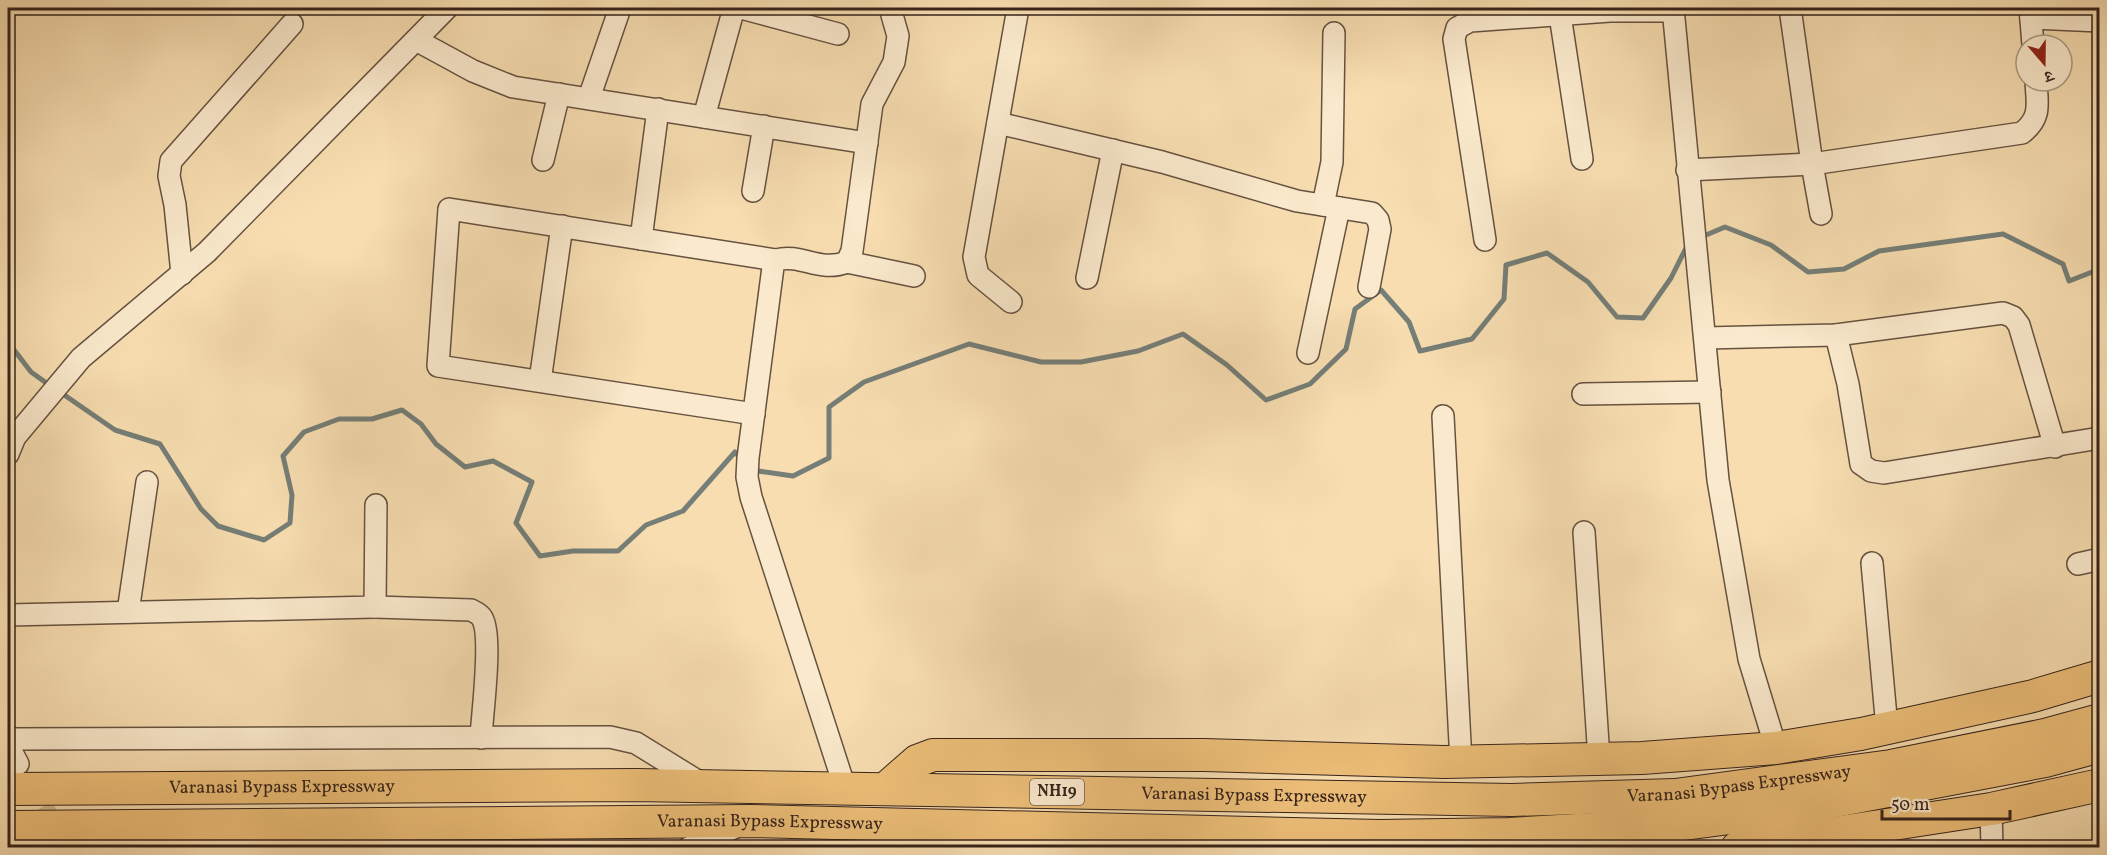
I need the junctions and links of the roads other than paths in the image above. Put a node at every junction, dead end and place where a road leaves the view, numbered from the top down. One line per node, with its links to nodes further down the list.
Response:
1 (447, 8): 16 (street)
2 (620, 8): 19 (street)
3 (734, 8): 21 (street)
4 (741, 8): 15 (street)
5 (890, 8): 24 (street)
6 (1018, 8): 22 (street)
7 (1790, 8): 28 (street)
8 (1673, 9): 10 (street); 29 (street)
9 (2030, 13): 11 (street); 14 (street)
10 (1560, 15): 26 (street); 35 (street)
11 (2100, 21)
12 (292, 24): 38 (street)
13 (1334, 33): 31 (street)
14 (2032, 33)
15 (838, 34)
16 (416, 40): 18 (street); 38 (street)
17 (2037, 93): 28 (street)
18 (559, 94): 19 (street); 27 (street)
19 (589, 98): 20 (street)
20 (658, 109): 21 (street); 34 (street)
21 (704, 117): 23 (street)
22 (998, 123): 25 (street); 42 (street)
23 (764, 126): 24 (street); 30 (street)
24 (867, 143): 37 (street)
25 (1113, 150): 31 (street); 40 (street)
26 (1582, 159)
27 (543, 160)
28 (1812, 164): 29 (street); 32 (street)
29 (1687, 170): 44 (street)
30 (753, 191)
31 (1331, 207): 41 (street); 45 (street)
32 (1821, 213)
33 (562, 226): 34 (street); 46 (street); 46 (street)
34 (641, 238): 36 (street)
35 (1485, 240)
36 (776, 260): 37 (street); 49 (street)
37 (847, 262): 39 (street)
38 (182, 274): 52 (street)
39 (914, 276)
40 (1087, 278)
41 (1369, 287)
42 (1011, 302)
43 (1836, 335): 44 (street); 53 (street); 53 (street)
44 (1706, 338): 47 (street)
45 (1308, 353)
46 (540, 381): 49 (street)
47 (1710, 392): 48 (street); 70 (street)
48 (1583, 394)
49 (754, 414): 76 (street)
50 (1443, 416): 72 (street)
51 (2100, 438): 53 (street)
52 (11, 445)
53 (2055, 447)
54 (147, 482): 61 (street)
55 (376, 505): 60 (street)
56 (1584, 532): 71 (street)
57 (2100, 559): 59 (street)
58 (1872, 563): 65 (street)
59 (2078, 564)
60 (375, 607): 61 (street); 66 (street)
61 (128, 612): 62 (street)
62 (8, 615)
63 (2100, 676): 65 (highway)
64 (2100, 720): 77 (highway, Varanasi Bypass Expressway / NH19)
65 (1887, 728): 70 (highway)
66 (481, 738): 67 (street); 74 (street)
67 (8, 739)
68 (8, 745): 73 (street)
69 (2100, 746): 81 (highway, Varanasi Bypass Expressway / NH19)
70 (1776, 748): 71 (highway)
71 (1599, 759): 72 (highway)
72 (1461, 762): 77 (highway)
73 (13, 776): 74 (highway, Varanasi Bypass Expressway / NH19)
74 (704, 785): 76 (highway, Varanasi Bypass Expressway / NH19)
75 (2100, 785): 78 (highway)
76 (845, 788): 77 (highway, Varanasi Bypass Expressway / NH19)
77 (885, 789)
78 (1991, 809): 84 (highway); 85 (street)
79 (749, 821): 80 (highway, Varanasi Bypass Expressway / NH19); 81 (highway, Varanasi Bypass Expressway / NH19); 82 (street)
80 (8, 827)
81 (1252, 832): 83 (highway)
82 (688, 848)
83 (1291, 848)
84 (1737, 848)
85 (1992, 848)

